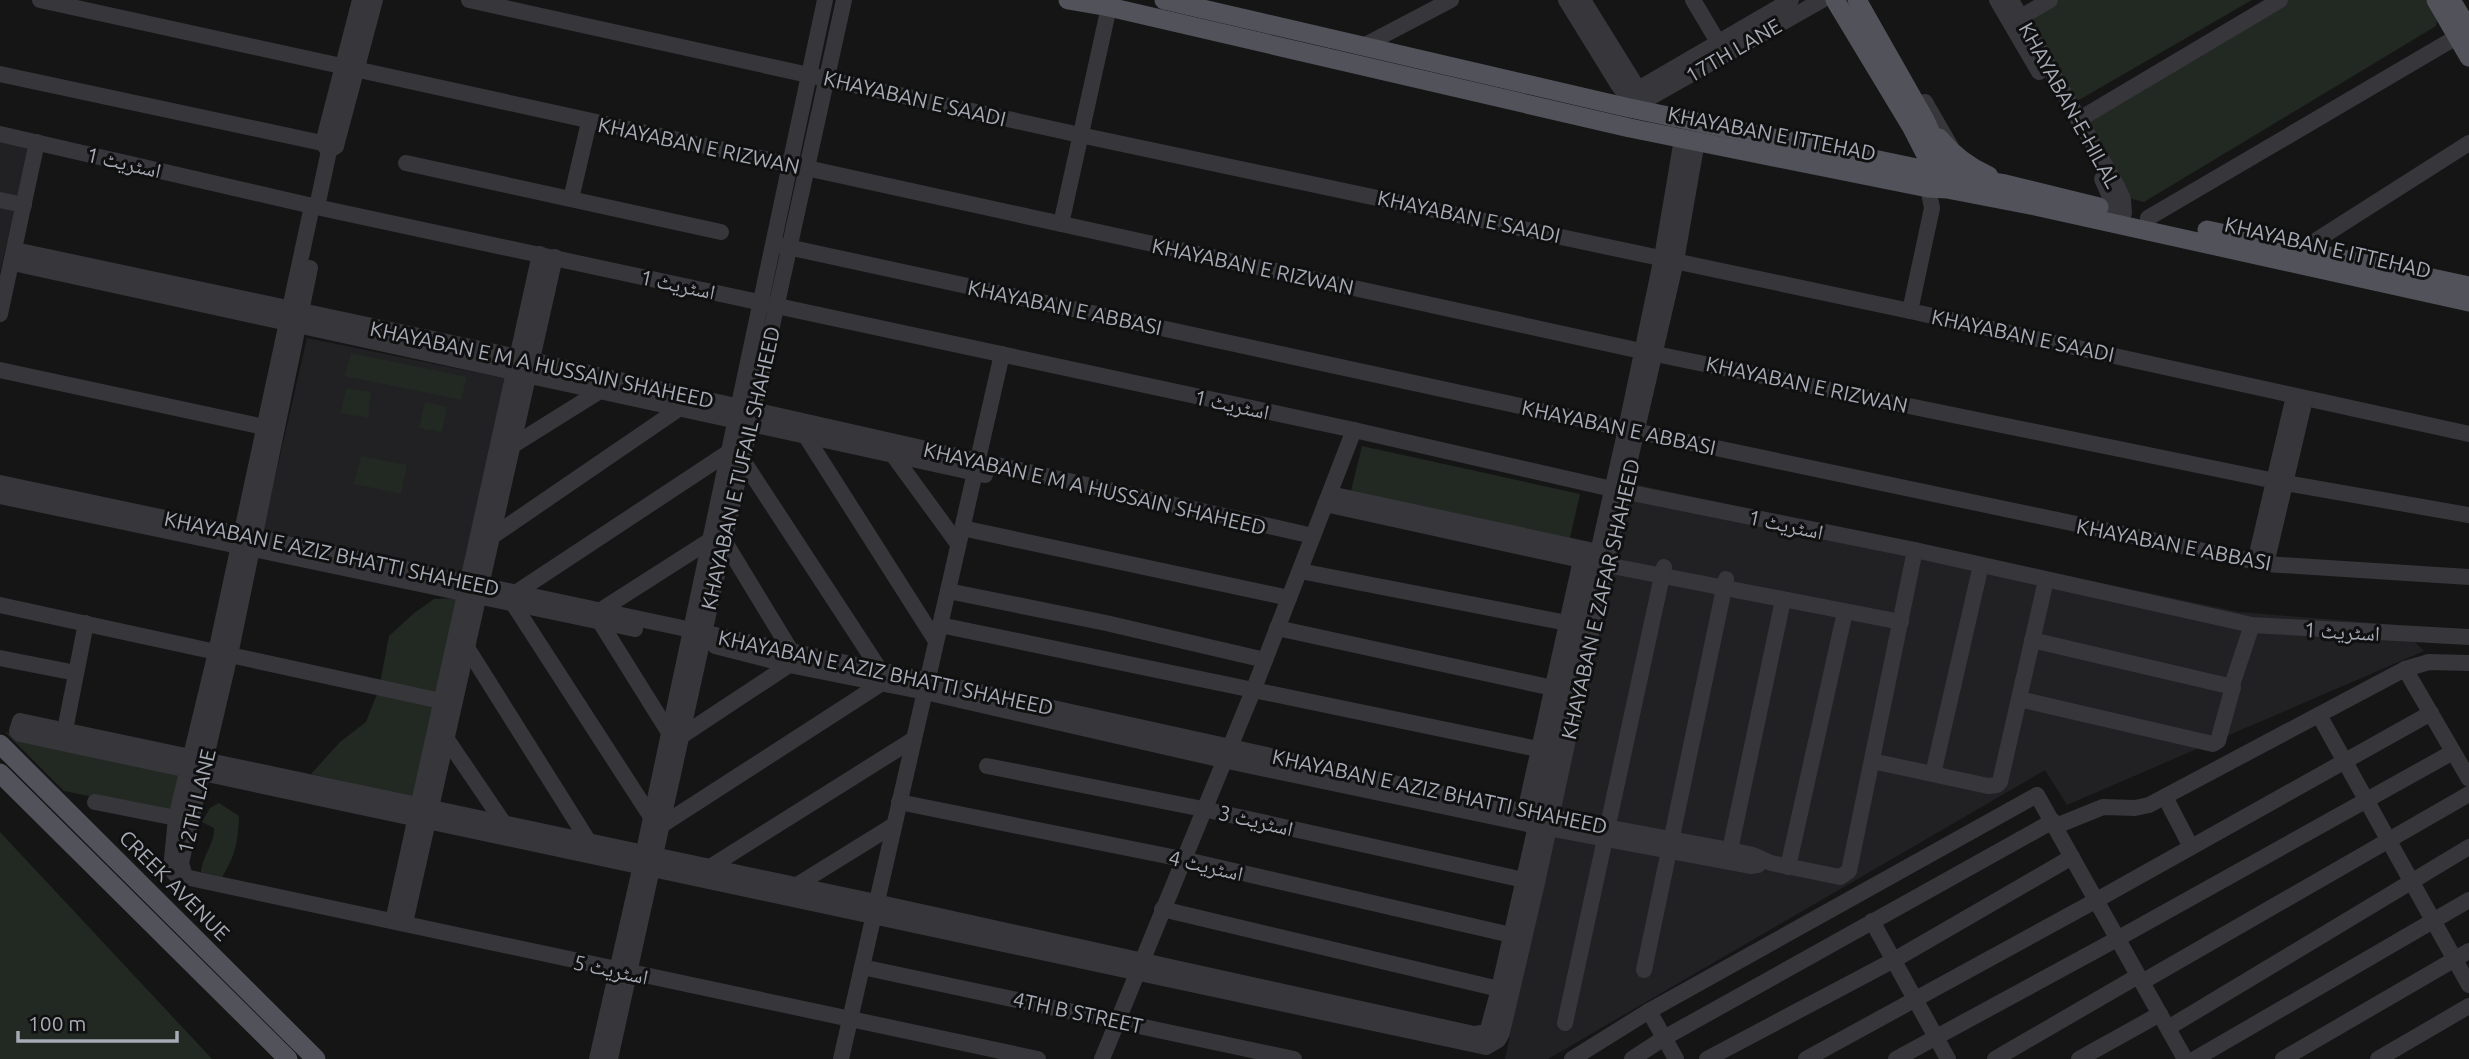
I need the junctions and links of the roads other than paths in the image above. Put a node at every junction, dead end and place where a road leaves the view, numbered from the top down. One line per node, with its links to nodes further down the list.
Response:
1 (40, 0): 30 (street, KHAYABAN E RIZWAN)
2 (360, 0): 30 (street, 12TH LANE)
3 (375, 0): 30 (street, 12TH LANE)
4 (469, 0): 32 (street, KHAYABAN E SAADI)
5 (825, 0): 32 (street, KHAYABAN E TUFAIL SHAHEED)
6 (844, 0): 33 (street, KHAYABAN E TUFAIL SHAHEED)
7 (1068, 0): 24 (main road, KHAYABAN E ITTEHAD)
8 (1164, 0): 28 (main road, KHAYABAN E ITTEHAD)
9 (1451, 0): 28 (street)
10 (1566, 0): 34 (street)
11 (1583, 0): 34 (street)
12 (1693, 0): 27 (street)
13 (1791, 0): 27 (street, 17TH LANE)
14 (1824, 0): 34 (street, 17TH LANE); 37 (street)
15 (1835, 0): 37 (main road)
16 (1857, 0): 37 (main road)
17 (1867, 0): 47 (street)
18 (1997, 0): 52 (street)
19 (2011, 0): 25 (street, KHAYABAN-E-HILAL)
20 (2050, 0): 25 (street)
21 (2280, 0): 35 (street)
22 (2436, 0): 26 (main road)
23 (2451, 0): 26 (main road)
24 (1109, 8): 39 (street); 40 (main road, KHAYABAN E ITTEHAD)
25 (2021, 17): 35 (street, KHAYABAN-E-HILAL)
26 (2465, 32): 29 (main road); 53 (street)
27 (1718, 42): 34 (street, 17TH LANE)
28 (1365, 46): 34 (main road, KHAYABAN E ITTEHAD)
29 (2469, 57)
30 (349, 66): 36 (street, KHAYABAN E RIZWAN); 43 (street, 12TH LANE)
31 (0, 74): 43 (street)
32 (810, 74): 33 (street, KHAYABAN E SAADI); 46 (street, KHAYABAN E TUFAIL SHAHEED)
33 (827, 78): 39 (street, KHAYABAN E SAADI); 46 (street, KHAYABAN E TUFAIL SHAHEED)
34 (1638, 99): 44 (main road, KHAYABAN E ITTEHAD)
35 (2078, 120): 52 (street, KHAYABAN-E-HILAL)
36 (589, 122): 46 (street, KHAYABAN E RIZWAN); 48 (street)
37 (1916, 130): 44 (main road); 47 (main road); 47 (main road)
38 (0, 134): 41 (street, اسٹریٹ 1)
39 (1080, 135): 54 (street); 59 (street, KHAYABAN E SAADI)
40 (1689, 140): 47 (main road, KHAYABAN E ITTEHAD); 59 (street, KHAYABAN E ZAFAR SHAHEED)
41 (37, 142): 50 (street, اسٹریٹ 1); 51 (street)
42 (2469, 143): 57 (street)
43 (329, 148): 50 (street, 12TH LANE)
44 (1853, 155): 47 (main road, KHAYABAN E ITTEHAD)
45 (406, 163): 48 (street)
46 (799, 166): 54 (street, KHAYABAN E RIZWAN); 56 (street, KHAYABAN E TUFAIL SHAHEED)
47 (1943, 176): 52 (main road, KHAYABAN E ITTEHAD); 62 (main road, KHAYABAN E ITTEHAD); 64 (street)
48 (571, 199): 55 (street)
49 (0, 200): 51 (street)
50 (317, 204): 58 (street, اسٹریٹ 1); 66 (street, 12TH LANE)
51 (24, 205): 60 (street)
52 (2117, 211): 53 (main road, KHAYABAN E ITTEHAD)
53 (2148, 218): 57 (main road, KHAYABAN E ITTEHAD)
54 (1061, 224): 67 (street, KHAYABAN E RIZWAN)
55 (721, 232)
56 (781, 248): 63 (street, KHAYABAN E TUFAIL SHAHEED); 77 (street, KHAYABAN E ABBASI)
57 (2301, 250): 61 (main road, KHAYABAN E ITTEHAD)
58 (548, 256): 63 (street, اسٹریٹ 1); 69 (street)
59 (1669, 259): 64 (street, KHAYABAN E SAADI); 67 (street, KHAYABAN E ZAFAR SHAHEED)
60 (10, 261): 65 (street); 66 (street, KHAYABAN E M A HUSSAIN SHAHEED)
61 (2469, 286)
62 (2469, 302)
63 (769, 303): 68 (street, اسٹریٹ 1); 74 (street, KHAYABAN E TUFAIL SHAHEED)
64 (1910, 311): 72 (street, KHAYABAN E SAADI)
65 (0, 314)
66 (294, 317): 69 (street, KHAYABAN E M A HUSSAIN SHAHEED); 75 (street, 12TH LANE); 93 (street, 12TH LANE)
67 (1648, 352): 77 (street, KHAYABAN E ZAFAR SHAHEED); 84 (street, KHAYABAN E RIZWAN)
68 (1002, 354): 76 (street, اسٹریٹ 1); 83 (street)
69 (523, 366): 71 (street, KHAYABAN E M A HUSSAIN SHAHEED); 74 (street, KHAYABAN E M A HUSSAIN SHAHEED); 80 (street); 104 (street)
70 (0, 370): 75 (street)
71 (600, 391): 73 (street, KHAYABAN E M A HUSSAIN SHAHEED); 80 (street)
72 (2299, 398): 78 (street, KHAYABAN E SAADI); 84 (street)
73 (680, 408): 74 (street, KHAYABAN E M A HUSSAIN SHAHEED); 91 (street)
74 (744, 415): 79 (street, KHAYABAN E M A HUSSAIN SHAHEED); 82 (street, KHAYABAN E TUFAIL SHAHEED); 83 (street, KHAYABAN E M A HUSSAIN SHAHEED)
75 (264, 427): 93 (street, 12TH LANE)
76 (1354, 430): 86 (street, اسٹریٹ 1); 88 (street)
77 (1631, 434): 86 (street, KHAYABAN E ZAFAR SHAHEED); 97 (street, KHAYABAN E ABBASI)
78 (2469, 434)
79 (805, 435): 81 (street, KHAYABAN E M A HUSSAIN SHAHEED); 121 (street)
80 (512, 446): 91 (street)
81 (893, 455): 83 (street, KHAYABAN E M A HUSSAIN SHAHEED); 90 (street)
82 (736, 456): 92 (street, KHAYABAN E TUFAIL SHAHEED); 106 (street); 130 (street)
83 (976, 467): 90 (street); 94 (street, KHAYABAN E M A HUSSAIN SHAHEED)
84 (2279, 482): 89 (street, KHAYABAN E RIZWAN); 97 (street)
85 (0, 484): 93 (street, KHAYABAN E AZIZ BHATTI SHAHEED)
86 (1619, 485): 95 (street, اسٹریٹ 1); 96 (street, KHAYABAN E ZAFAR SHAHEED)
87 (0, 496): 93 (street, KHAYABAN E AZIZ BHATTI SHAHEED)
88 (1327, 499): 94 (street); 96 (street)
89 (2469, 515)
90 (960, 536): 105 (street); 107 (street)
91 (490, 538): 104 (street)
92 (716, 540): 111 (street); 118 (street, KHAYABAN E TUFAIL SHAHEED); 124 (street)
93 (246, 541): 104 (street, KHAYABAN E AZIZ BHATTI SHAHEED); 123 (street, 12TH LANE)
94 (1311, 541): 99 (street)
95 (1915, 550): 98 (street, اسٹریٹ 1); 112 (street)
96 (1595, 557): 100 (street); 114 (street); 162 (street)
97 (2260, 563): 101 (street, KHAYABAN E ABBASI)
98 (1982, 565): 102 (street, اسٹریٹ 1); 152 (street)
99 (1300, 570): 107 (street); 114 (street)
100 (1663, 570): 103 (street); 167 (street)
101 (2469, 577)
102 (2046, 580): 116 (street, اسٹریٹ 1); 120 (street)
103 (1725, 583): 108 (street); 112 (street); 170 (street)
104 (472, 590): 106 (street, KHAYABAN E AZIZ BHATTI SHAHEED); 122 (street); 136 (street)
105 (948, 591): 115 (street); 126 (street)
106 (516, 598): 111 (street, KHAYABAN E AZIZ BHATTI SHAHEED); 163 (street)
107 (1289, 598): 117 (street)
108 (1783, 600): 110 (street); 173 (street)
109 (0, 605): 113 (street)
110 (1845, 612): 112 (street); 179 (street)
111 (600, 616): 118 (street, KHAYABAN E AZIZ BHATTI SHAHEED); 140 (street)
112 (1901, 618): 147 (street)
113 (86, 623): 123 (street); 129 (street)
114 (1567, 623): 133 (street)
115 (940, 625): 121 (street); 134 (street)
116 (2252, 625): 119 (street, اسٹریٹ 1); 131 (street)
117 (1277, 628): 126 (street); 133 (street)
118 (696, 636): 124 (street, KHAYABAN E AZIZ BHATTI SHAHEED); 140 (street, KHAYABAN E TUFAIL SHAHEED)
119 (2469, 637)
120 (2032, 640): 131 (street); 135 (street)
121 (936, 641): 132 (street)
122 (466, 646): 141 (street); 169 (street)
123 (223, 653): 136 (street); 149 (street, 12TH LANE)
124 (790, 658): 130 (street, KHAYABAN E AZIZ BHATTI SHAHEED); 140 (street)
125 (0, 659): 129 (street)
126 (1265, 660): 134 (street)
127 (2469, 663): 128 (street)
128 (2406, 669): 137 (street); 138 (street)
129 (76, 673): 139 (street)
130 (881, 676): 132 (street, KHAYABAN E AZIZ BHATTI SHAHEED); 163 (street)
131 (2232, 685): 135 (street)
132 (926, 686): 142 (street); 146 (street, KHAYABAN E AZIZ BHATTI SHAHEED)
133 (1553, 688): 144 (street)
134 (1253, 691): 144 (street); 146 (street)
135 (2019, 699): 152 (street)
136 (441, 701): 160 (street)
137 (2431, 713): 145 (street); 148 (street)
138 (2319, 715): 148 (street); 155 (street)
139 (65, 730): 149 (street); 149 (street)
140 (674, 734): 163 (street, KHAYABAN E TUFAIL SHAHEED)
141 (446, 738): 160 (street); 164 (street)
142 (914, 739): 158 (street); 178 (street)
143 (0, 744): 215 (main road, CREEK AVENUE)
144 (1538, 749): 162 (street)
145 (2453, 752): 153 (street); 156 (street)
146 (1226, 754): 159 (street); 162 (street, KHAYABAN E AZIZ BHATTI SHAHEED)
147 (1872, 761): 152 (street); 179 (street, KHAYABAN E AZIZ BHATTI SHAHEED)
148 (2345, 761): 156 (street); 171 (street)
149 (197, 764): 160 (street); 161 (street, 12TH LANE); 180 (street, 12TH LANE)
150 (988, 766): 159 (street, اسٹریٹ 3)
151 (0, 773): 214 (main road, CREEK AVENUE)
152 (1933, 774)
153 (2469, 779)
154 (2469, 794): 168 (street)
155 (2165, 797): 165 (street); 171 (street)
156 (2366, 800): 168 (street); 192 (street)
157 (95, 802): 161 (street)
158 (900, 802): 166 (street); 175 (street, اسٹریٹ 4)
159 (1203, 808): 175 (street); 181 (street, اسٹریٹ 3)
160 (424, 812): 164 (street); 176 (street); 190 (street)
161 (176, 818): 180 (street, 12TH LANE)
162 (1540, 820): 167 (street, KHAYABAN E AZIZ BHATTI SHAHEED); 181 (street); 211 (street)
163 (656, 821): 176 (street, KHAYABAN E TUFAIL SHAHEED)
164 (503, 822): 169 (street)
165 (2054, 823): 174 (street); 189 (street); 204 (street)
166 (894, 825): 183 (street); 186 (street)
167 (1606, 833): 170 (street, KHAYABAN E AZIZ BHATTI SHAHEED); 208 (street)
168 (2389, 840): 182 (street); 199 (street)
169 (589, 842): 176 (street)
170 (1669, 844): 173 (street, KHAYABAN E AZIZ BHATTI SHAHEED); 177 (street, KHAYABAN E AZIZ BHATTI SHAHEED); 197 (street)
171 (2191, 847): 185 (street)
172 (2469, 847): 182 (street)
173 (1730, 850): 177 (street, KHAYABAN E AZIZ BHATTI SHAHEED)
174 (2073, 857): 185 (street); 194 (street)
175 (1182, 859): 187 (street); 191 (street, اسٹریٹ 4)
176 (648, 860): 178 (street); 186 (street); 198 (street, KHAYABAN E TUFAIL SHAHEED)
177 (1771, 863): 179 (street, KHAYABAN E AZIZ BHATTI SHAHEED)
178 (710, 867): 183 (street)
179 (1788, 867)
180 (185, 877): 190 (street, اسٹریٹ 5)
181 (1524, 880): 191 (street)
182 (2412, 881): 188 (street); 207 (street)
183 (797, 885): 186 (street)
184 (2469, 900): 188 (street)
185 (2095, 901): 192 (street); 202 (street)
186 (875, 908): 195 (street); 196 (street)
187 (1162, 909): 196 (street); 201 (street)
188 (2433, 920): 193 (street); 213 (street)
189 (1872, 921): 194 (street); 210 (street)
190 (399, 922): 198 (street, اسٹریٹ 5)
191 (1511, 935): 201 (street)
192 (2117, 939): 199 (street); 209 (street)
193 (2462, 955): 200 (street); 231 (street)
194 (1894, 960): 202 (street); 225 (street)
195 (862, 967): 205 (street); 206 (street, 4TH B STREET)
196 (1139, 967): 206 (street); 211 (street)
197 (1644, 970)
198 (623, 972): 205 (street, اسٹریٹ 5); 216 (street, KHAYABAN E TUFAIL SHAHEED); 217 (street, KHAYABAN E TUFAIL SHAHEED)
199 (2140, 979): 207 (street); 229 (street)
200 (2469, 985)
201 (1499, 989): 211 (street)
202 (1915, 999): 209 (street); 226 (street)
203 (2469, 1006): 232 (street)
204 (1649, 1011): 210 (street); 222 (street)
205 (850, 1019): 218 (street); 219 (street, اسٹریٹ 5)
206 (1117, 1020): 220 (street); 221 (street, 4TH B STREET)
207 (2164, 1021): 213 (street); 230 (street)
208 (1564, 1023)
209 (1936, 1037): 227 (street); 228 (street)
210 (1664, 1038): 212 (street); 223 (street)
211 (1490, 1045)
212 (1674, 1056): 224 (street)
213 (2183, 1057)
214 (288, 1059)
215 (316, 1059)
216 (597, 1059)
217 (610, 1059)
218 (841, 1059)
219 (1038, 1059)
220 (1102, 1059)
221 (1294, 1059)
222 (1572, 1059)
223 (1632, 1059)
224 (1692, 1059)
225 (1707, 1059)
226 (1806, 1059)
227 (1896, 1059)
228 (1948, 1059)
229 (1995, 1059)
230 (2079, 1059)
231 (2283, 1059)
232 (2378, 1059)

